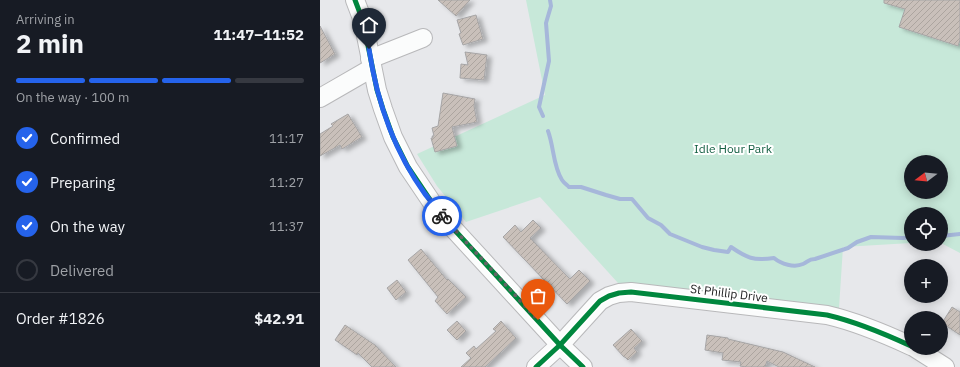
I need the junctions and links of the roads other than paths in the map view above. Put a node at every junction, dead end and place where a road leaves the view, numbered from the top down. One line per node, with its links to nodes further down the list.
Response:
1 (355, 0): 3 (street)
2 (423, 38): 3 (street)
3 (371, 63): 4 (street); 6 (street)
4 (320, 98)
5 (904, 343): 6 (street, St Phillip Drive)
6 (560, 345): 8 (street, St Phillip Drive); 9 (street)
7 (925, 355): 10 (street)
8 (536, 367)
9 (583, 367)
10 (945, 367)

